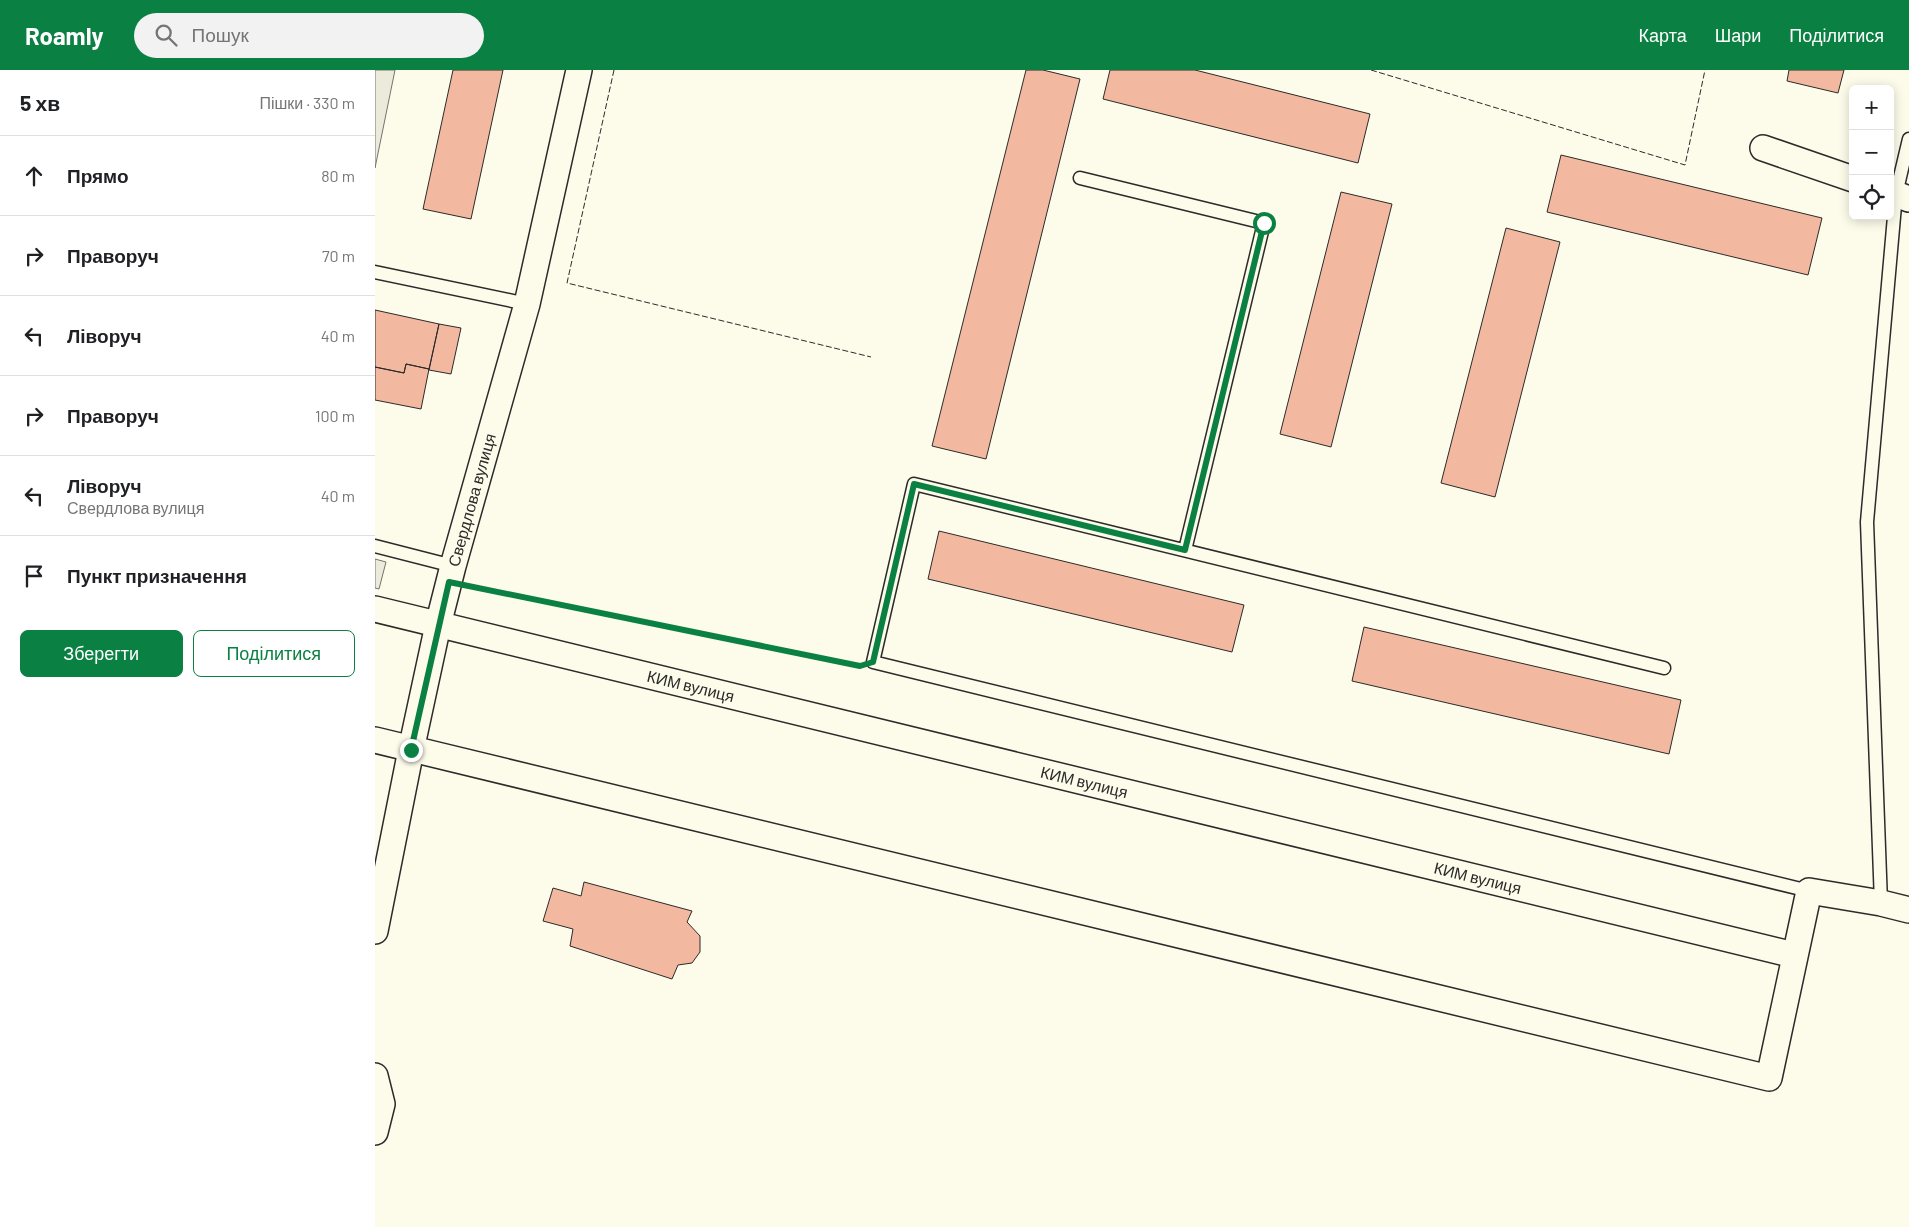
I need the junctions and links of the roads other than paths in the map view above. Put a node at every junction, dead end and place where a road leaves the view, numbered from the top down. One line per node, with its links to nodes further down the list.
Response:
1 (579, 70): 8 (street, Свердлова вулиця)
2 (1909, 139): 6 (lane)
3 (1763, 148): 5 (street)
4 (1080, 178): 10 (lane)
5 (1849, 178)
6 (1898, 195): 18 (lane)
7 (375, 272): 8 (lane)
8 (527, 304): 11 (street, Свердлова вулиця)
9 (375, 546): 11 (lane)
10 (1185, 550): 14 (lane); 17 (lane)
11 (451, 574): 13 (street, Свердлова вулиця)
12 (375, 608): 13 (street, КИМ вулиця)
13 (439, 624): 16 (street, Свердлова вулиця); 21 (street, КИМ вулиця)
14 (1664, 668)
15 (375, 740): 16 (street)
16 (411, 750): 20 (street, Свердлова вулиця); 21 (street)
17 (1809, 891): 18 (street); 21 (street)
18 (1881, 903): 19 (street)
19 (1909, 910)
20 (375, 931)
21 (1795, 955)
22 (375, 1076): 23 (street)
23 (375, 1132)

